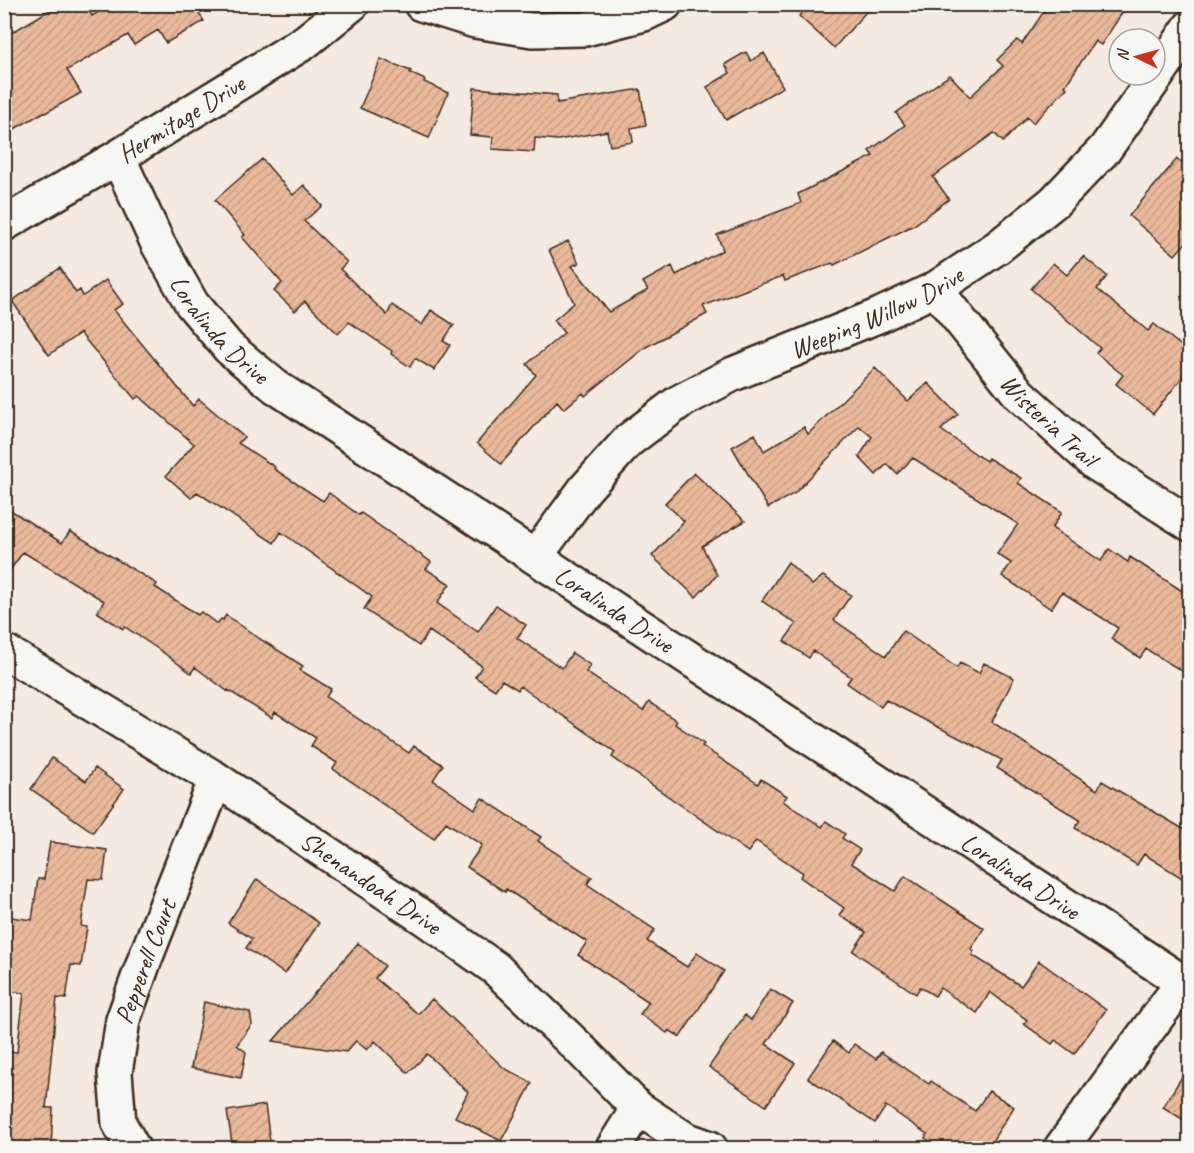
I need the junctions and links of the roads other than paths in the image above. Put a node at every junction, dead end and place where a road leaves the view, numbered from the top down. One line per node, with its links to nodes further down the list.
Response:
1 (352, 4): 5 (street, Hermitage Drive)
2 (422, 4): 3 (street)
3 (664, 4)
4 (1190, 27): 7 (street, Weeping Willow Drive)
5 (118, 157): 6 (street, Hermitage Drive); 9 (street, Loralinda Drive)
6 (4, 224)
7 (934, 289): 8 (street, Wisteria Trail); 9 (street, Weeping Willow Drive)
8 (1190, 524)
9 (535, 557): 12 (street, Loralinda Drive)
10 (4, 651): 11 (street, Shenandoah Drive)
11 (216, 779): 13 (street, Shenandoah Drive); 14 (street, Pepperell Court)
12 (1186, 984): 17 (street)
13 (639, 1108): 15 (street); 16 (street, Shenandoah Drive)
14 (133, 1149)
15 (613, 1149)
16 (710, 1149)
17 (1061, 1149)

